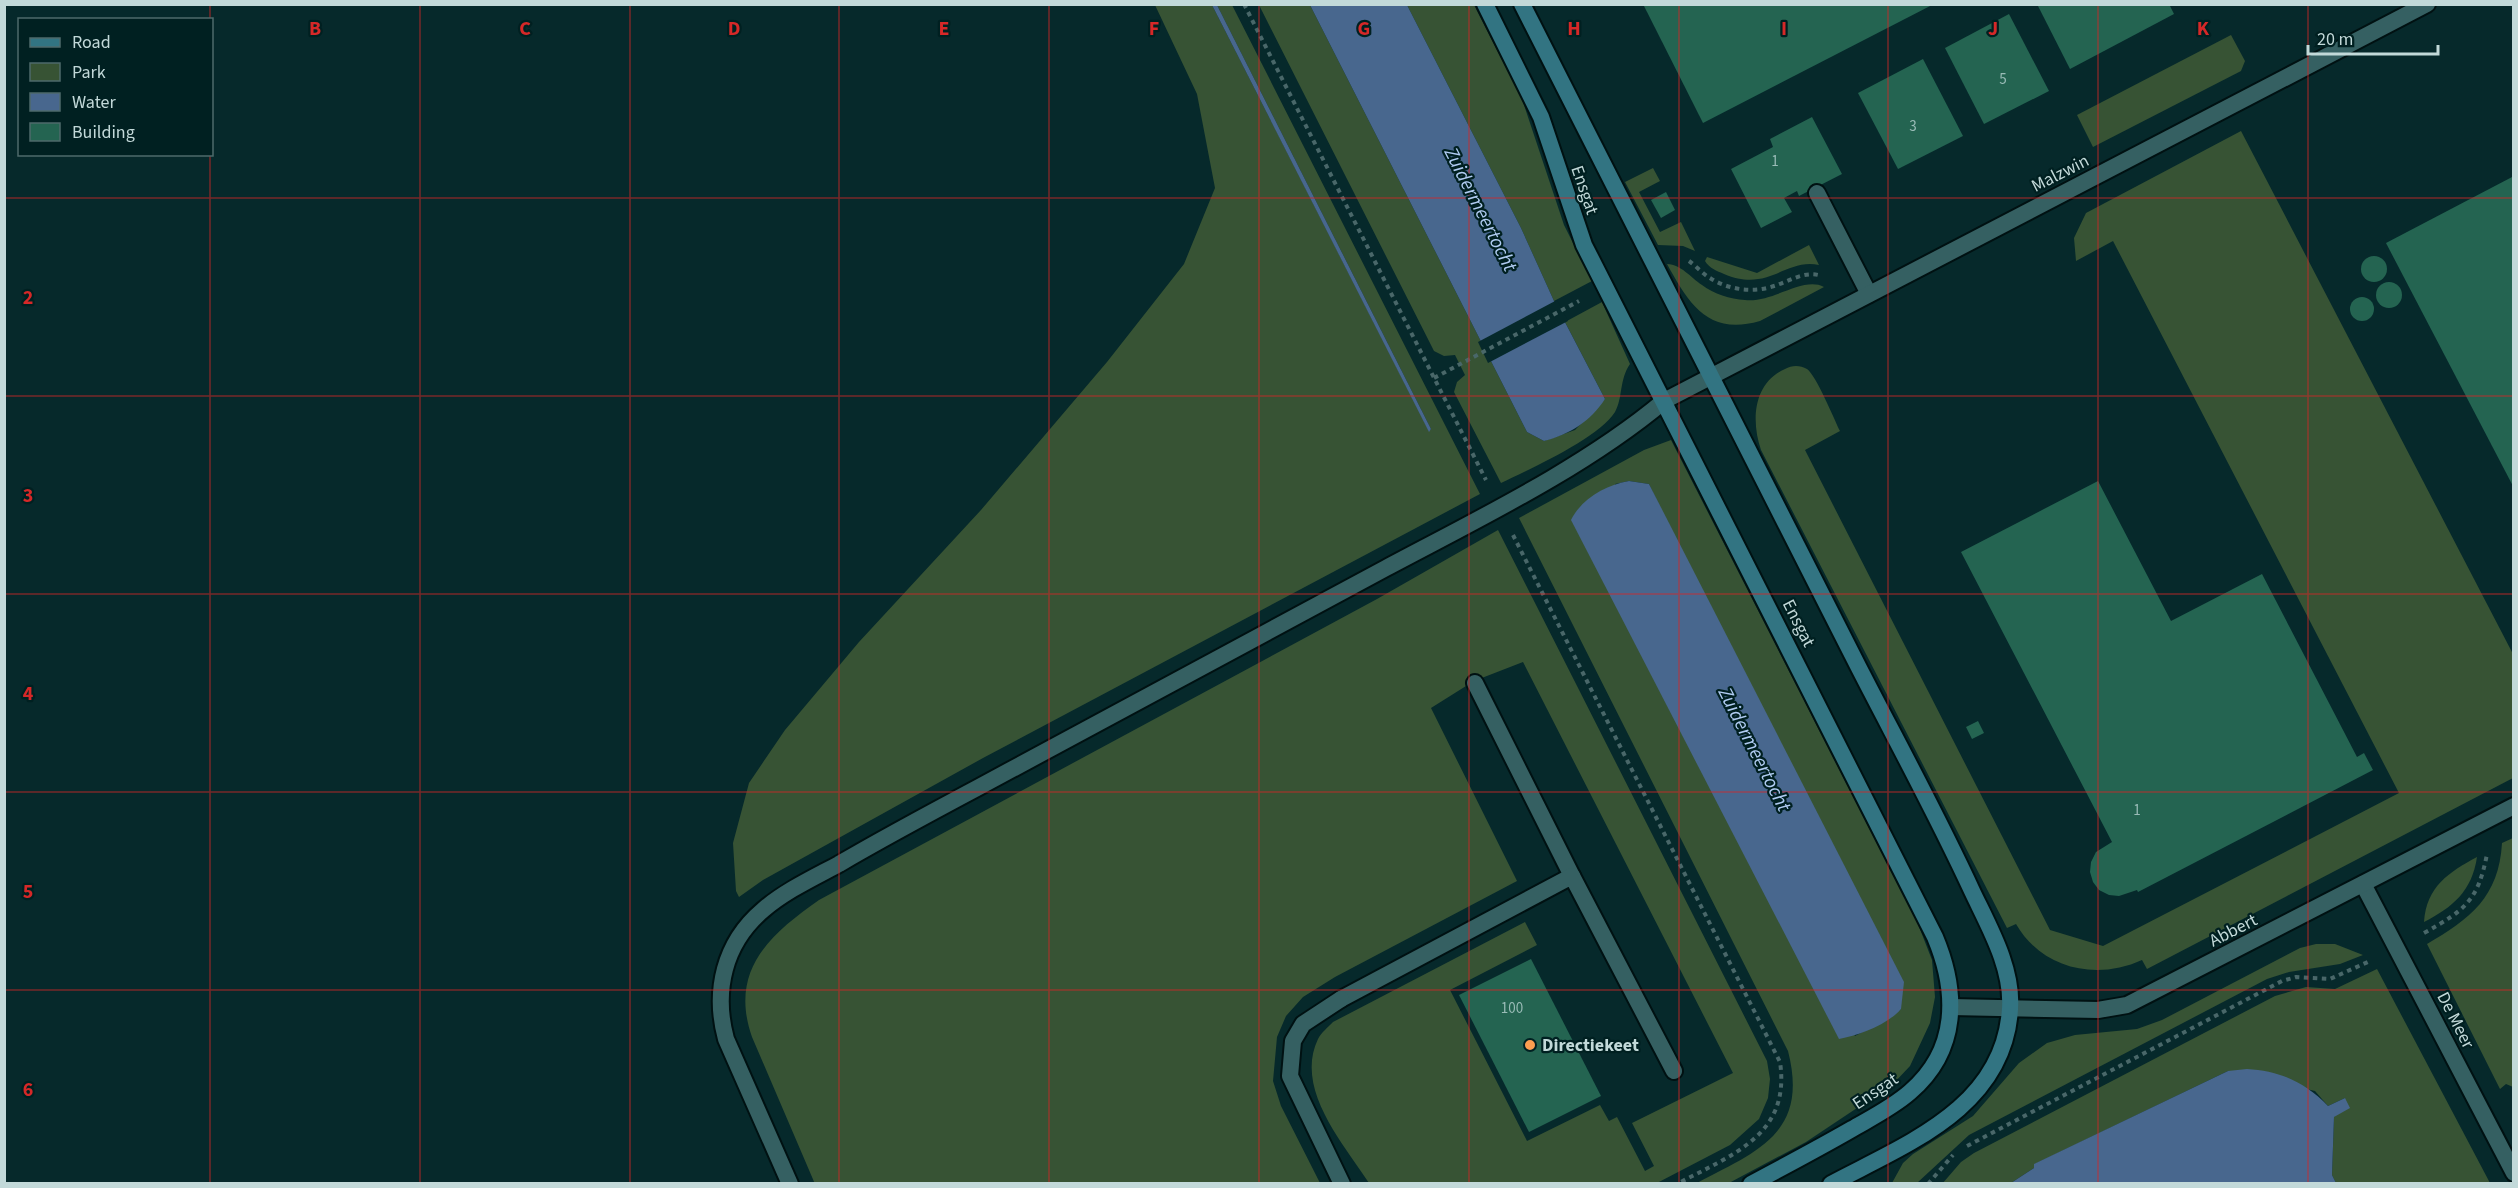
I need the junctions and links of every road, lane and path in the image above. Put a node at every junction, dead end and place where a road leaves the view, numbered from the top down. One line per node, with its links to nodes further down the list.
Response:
1 (1244, 4): 10 (path)
2 (1485, 4): 7 (main road, Ensgat)
3 (1522, 4): 6 (main road, Ensgat)
4 (2427, 4): 8 (street, Malzwin)
5 (1817, 194): 8 (street)
6 (1653, 261): 8 (path); 9 (main road, Ensgat)
7 (1605, 286): 10 (path); 11 (main road, Ensgat)
8 (1862, 298): 9 (street, Malzwin)
9 (1711, 376): 11 (street, Malzwin); 21 (main road, Ensgat)
10 (1434, 378): 12 (path)
11 (1664, 401): 12 (street, Malzwin); 20 (main road, Ensgat)
12 (1499, 507): 27 (street, Malzwin); 29 (path)
13 (1475, 683): 16 (street)
14 (2514, 806): 17 (street, Abbert)
15 (2488, 850): 18 (path)
16 (1572, 876): 22 (street); 28 (street)
17 (2363, 884): 21 (street, Abbert); 25 (street, De Meer)
18 (2427, 932)
19 (2369, 962): 23 (path)
20 (1951, 1007): 21 (street, Abbert); 30 (main road, Ensgat)
21 (2010, 1008): 26 (main road, Ensgat)
22 (1674, 1071)
23 (1962, 1149)
24 (1957, 1152): 31 (path)
25 (2514, 1173)
26 (1839, 1182)
27 (790, 1184)
28 (1342, 1184)
29 (1677, 1184)
30 (1751, 1184)
31 (1928, 1184)

